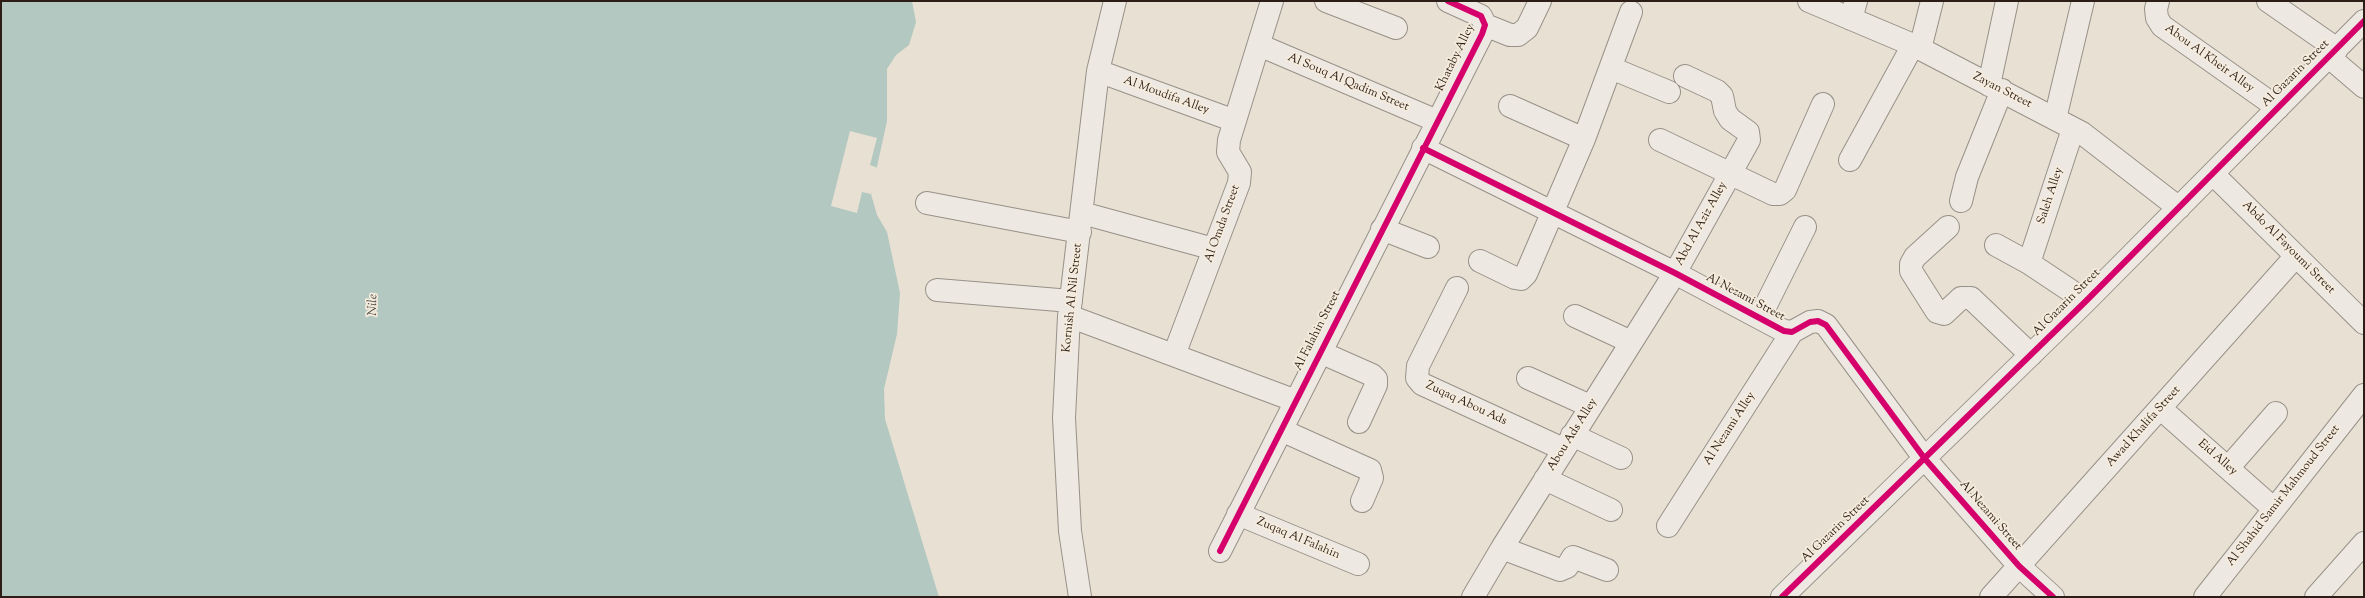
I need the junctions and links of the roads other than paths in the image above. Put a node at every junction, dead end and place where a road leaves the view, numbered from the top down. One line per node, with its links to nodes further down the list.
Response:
1 (1115, 1): 21 (street, Kornish Al Nil Street)
2 (1272, 1): 17 (street, Al Omda Street)
3 (1326, 1): 16 (street)
4 (1448, 1): 15 (street, Khataby Alley)
5 (1540, 1): 15 (street, Khataby Alley)
6 (1809, 1): 12 (street, Zayan Street)
7 (1932, 1): 18 (street)
8 (2006, 1): 23 (street)
9 (2083, 1): 31 (street, Saleh Alley)
10 (2158, 1): 28 (street, Abou Al Kheir Alley)
11 (2268, 1): 19 (street)
12 (1853, 10): 18 (street, Zayan Street)
13 (1631, 12): 20 (street)
14 (2364, 21): 19 (street, Al Gazarin Street)
15 (1485, 25): 30 (street, Khataby Alley)
16 (1396, 28)
17 (1258, 45): 29 (street, Al Omda Street); 30 (street, Al Souq Al Qadim Street)
18 (1917, 47): 23 (street, Zayan Street); 35 (street)
19 (2333, 53): 24 (street); 28 (street, Al Gazarin Street)
20 (1611, 68): 25 (street); 32 (street)
21 (1098, 71): 29 (street, Al Moudifa Alley); 42 (street, Kornish Al Nil Street)
22 (1685, 76): 36 (street, Abd Al Aziz Alley)
23 (1995, 87): 31 (street, Zayan Street); 38 (street)
24 (2364, 87)
25 (1668, 92)
26 (1823, 104): 36 (street, Abd Al Aziz Alley)
27 (1510, 106): 32 (street)
28 (2278, 108): 37 (street, Al Gazarin Street)
29 (1235, 121): 48 (street, Al Omda Street)
30 (1437, 121): 34 (street, Al Falahin Street)
31 (2064, 124): 40 (street, Zayan Street); 51 (street, Saleh Alley)
32 (1584, 140): 41 (street)
33 (1660, 140): 36 (street, Abd Al Aziz Alley)
34 (1424, 148): 41 (street, Al Nezami Street); 45 (street, Al Falahin Street)
35 (1850, 160)
36 (1730, 174): 52 (street, Abd Al Aziz Alley)
37 (2213, 174): 40 (street, Al Gazarin Street); 49 (street, Abdo Al Fayoumi Street)
38 (1961, 201)
39 (927, 203): 42 (street)
40 (2179, 208): 55 (street, Al Gazarin Street)
41 (1553, 213): 50 (street); 52 (street, Al Nezami Street)
42 (1081, 222): 48 (street); 56 (street, Kornish Al Nil Street)
43 (1805, 227): 58 (street)
44 (1948, 227): 64 (street)
45 (1382, 229): 47 (street); 62 (street, Al Falahin Street)
46 (1996, 245): 51 (street)
47 (1428, 247)
48 (1214, 248): 63 (street, Al Omda Street)
49 (2296, 256): 59 (street, Abdo Al Fayoumi Street); 69 (street, Awad Khalifa Street)
50 (1480, 261)
51 (2029, 263): 55 (street)
52 (1675, 273): 58 (street, Al Nezami Street); 61 (street, Abou Ads Alley)
53 (1457, 288): 73 (street, Zuqaq Abou Ads)
54 (937, 290): 56 (street)
55 (2086, 301): 64 (street, Al Gazarin Street)
56 (1070, 308): 63 (street); 90 (street, Kornish Al Nil Street)
57 (1575, 316): 61 (street)
58 (1760, 317): 60 (street, Al Nezami Street)
59 (2364, 323)
60 (1792, 332): 75 (street, Al Nezami Street); 82 (street, Al Nezami Alley)
61 (1631, 342): 68 (street, Abou Ads Alley)
62 (1320, 352): 67 (street, Al Falahin Street); 71 (street)
63 (1174, 355): 67 (street)
64 (2031, 355): 75 (street, Al Gazarin Street)
65 (1528, 378): 68 (street)
66 (2364, 395): 79 (street, Al Shahid Samir Mahmoud Street)
67 (1296, 400): 72 (street, Al Falahin Street)
68 (1590, 406): 73 (street, Abou Ads Alley)
69 (2160, 408): 76 (street, Eid Alley); 87 (street, Awad Khalifa Street)
70 (2276, 413): 76 (street)
71 (1359, 422)
72 (1281, 430): 78 (street); 81 (street, Al Falahin Street)
73 (1568, 442): 74 (street, Zuqaq Abou Ads); 77 (street, Abou Ads Alley)
74 (1621, 458)
75 (1925, 459): 87 (street, Al Nezami Street); 92 (street, Al Gazarin Street)
76 (2228, 468): 79 (street, Eid Alley)
77 (1545, 479): 80 (street); 84 (street, Abou Ads Alley)
78 (1362, 501)
79 (2274, 509): 89 (street, Al Shahid Samir Mahmoud Street)
80 (1611, 510)
81 (1238, 514): 85 (street, Al Falahin Street); 86 (street, Zuqaq Al Falahin)
82 (1668, 526)
83 (2364, 543): 95 (street)
84 (1502, 548): 88 (street); 91 (street, Abou Ads Alley)
85 (1220, 551)
86 (1358, 564)
87 (2019, 566): 93 (street, Awad Khalifa Street); 94 (street, Al Nezami Street)
88 (1607, 570)
89 (2208, 596)
90 (1080, 597)
91 (1473, 597)
92 (1782, 597)
93 (1991, 597)
94 (2053, 597)
95 (2316, 597)

